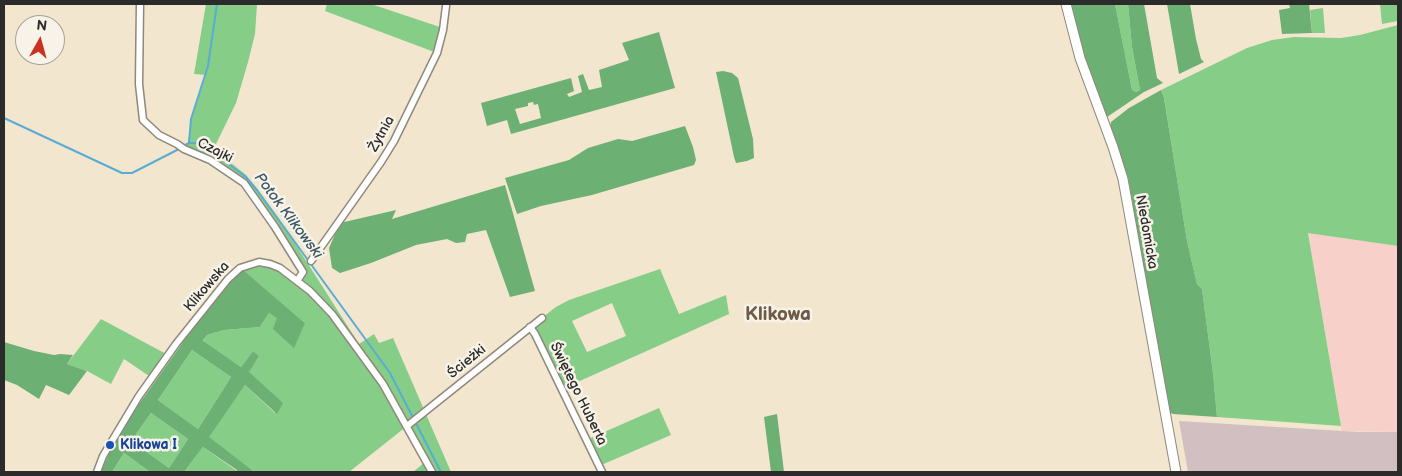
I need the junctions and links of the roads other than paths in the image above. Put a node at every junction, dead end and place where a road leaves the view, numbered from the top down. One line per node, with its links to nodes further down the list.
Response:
1 (140, 4): 5 (street, Czajki)
2 (1066, 4): 12 (main road, Niedomicka)
3 (446, 6): 4 (street, Żytnia)
4 (311, 261)
5 (297, 281): 8 (street, Klikowska); 9 (street, Klikowska)
6 (542, 318): 7 (street, Ścieżki)
7 (530, 327): 8 (street, Ścieżki); 11 (street, Świętego Huberta)
8 (412, 421): 10 (street, Klikowska)
9 (96, 472)
10 (432, 472)
11 (602, 472)
12 (1176, 472)

